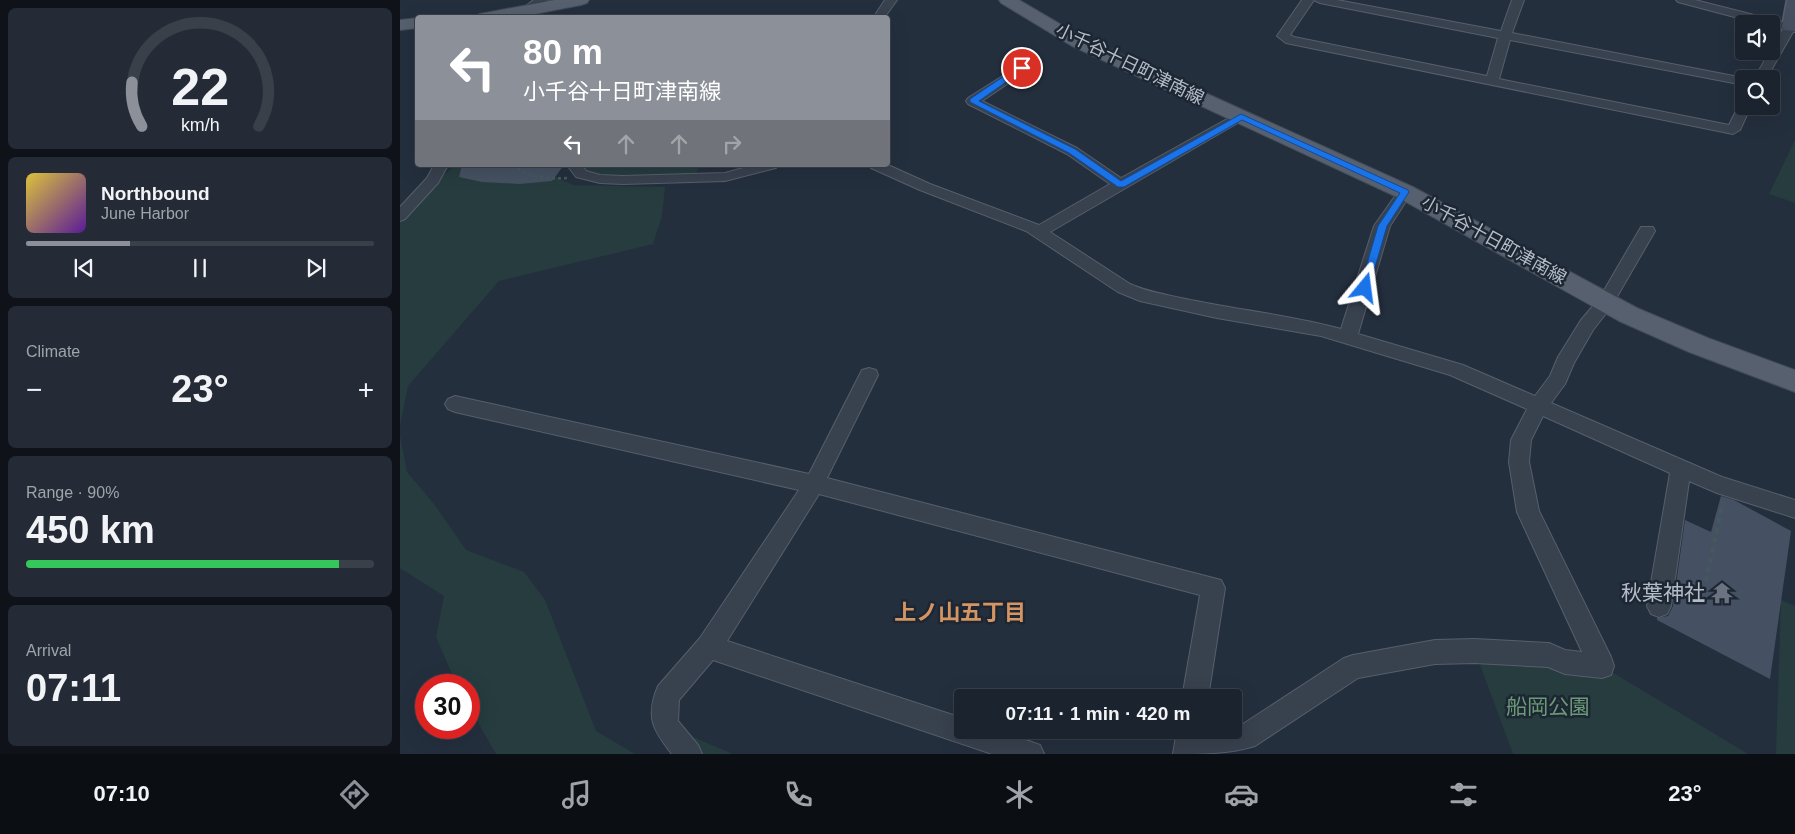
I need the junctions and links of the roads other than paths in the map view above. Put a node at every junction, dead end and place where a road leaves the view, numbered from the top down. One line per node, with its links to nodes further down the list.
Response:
1 (542, 0): 11 (street)
2 (581, 0): 11 (main road)
3 (891, 0): 13 (street)
4 (1007, 0): 23 (main road, 小千谷十日町津南線)
5 (1308, 0): 20 (street)
6 (1320, 0): 17 (street)
7 (1518, 0): 17 (street)
8 (1682, 0): 10 (street)
9 (1795, 0): 16 (street)
10 (1721, 4): 16 (street)
11 (518, 13): 12 (main road)
12 (504, 15)
13 (880, 15)
14 (415, 23): 15 (main road)
15 (400, 25)
16 (1793, 28): 19 (street)
17 (1505, 35): 20 (street); 21 (street)
18 (1022, 68): 28 (street)
19 (1766, 70)
20 (1492, 80): 22 (street)
21 (1735, 80)
22 (1741, 115)
23 (1241, 117): 28 (street); 29 (main road, 小千谷十日町津南線)
24 (440, 167): 30 (street)
25 (576, 167): 26 (street)
26 (764, 167)
27 (880, 167): 32 (street)
28 (1121, 185): 32 (street)
29 (1405, 192): 33 (main road, 小千谷十日町津南線); 34 (street)
30 (400, 216)
31 (1647, 231): 33 (street)
32 (1040, 232): 34 (street)
33 (1605, 303): 36 (main road, 小千谷十日町津南線); 38 (street)
34 (1348, 337): 38 (street)
35 (869, 375): 40 (street)
36 (1795, 381)
37 (455, 404): 40 (street)
38 (1539, 404): 39 (street); 48 (street)
39 (1681, 468): 41 (street); 42 (street)
40 (814, 484): 43 (street); 44 (street)
41 (1795, 509)
42 (1659, 606)
43 (709, 647): 46 (street); 47 (street)
44 (1196, 689)
45 (1189, 739): 48 (street)
46 (689, 754)
47 (1031, 754)
48 (1188, 754)

